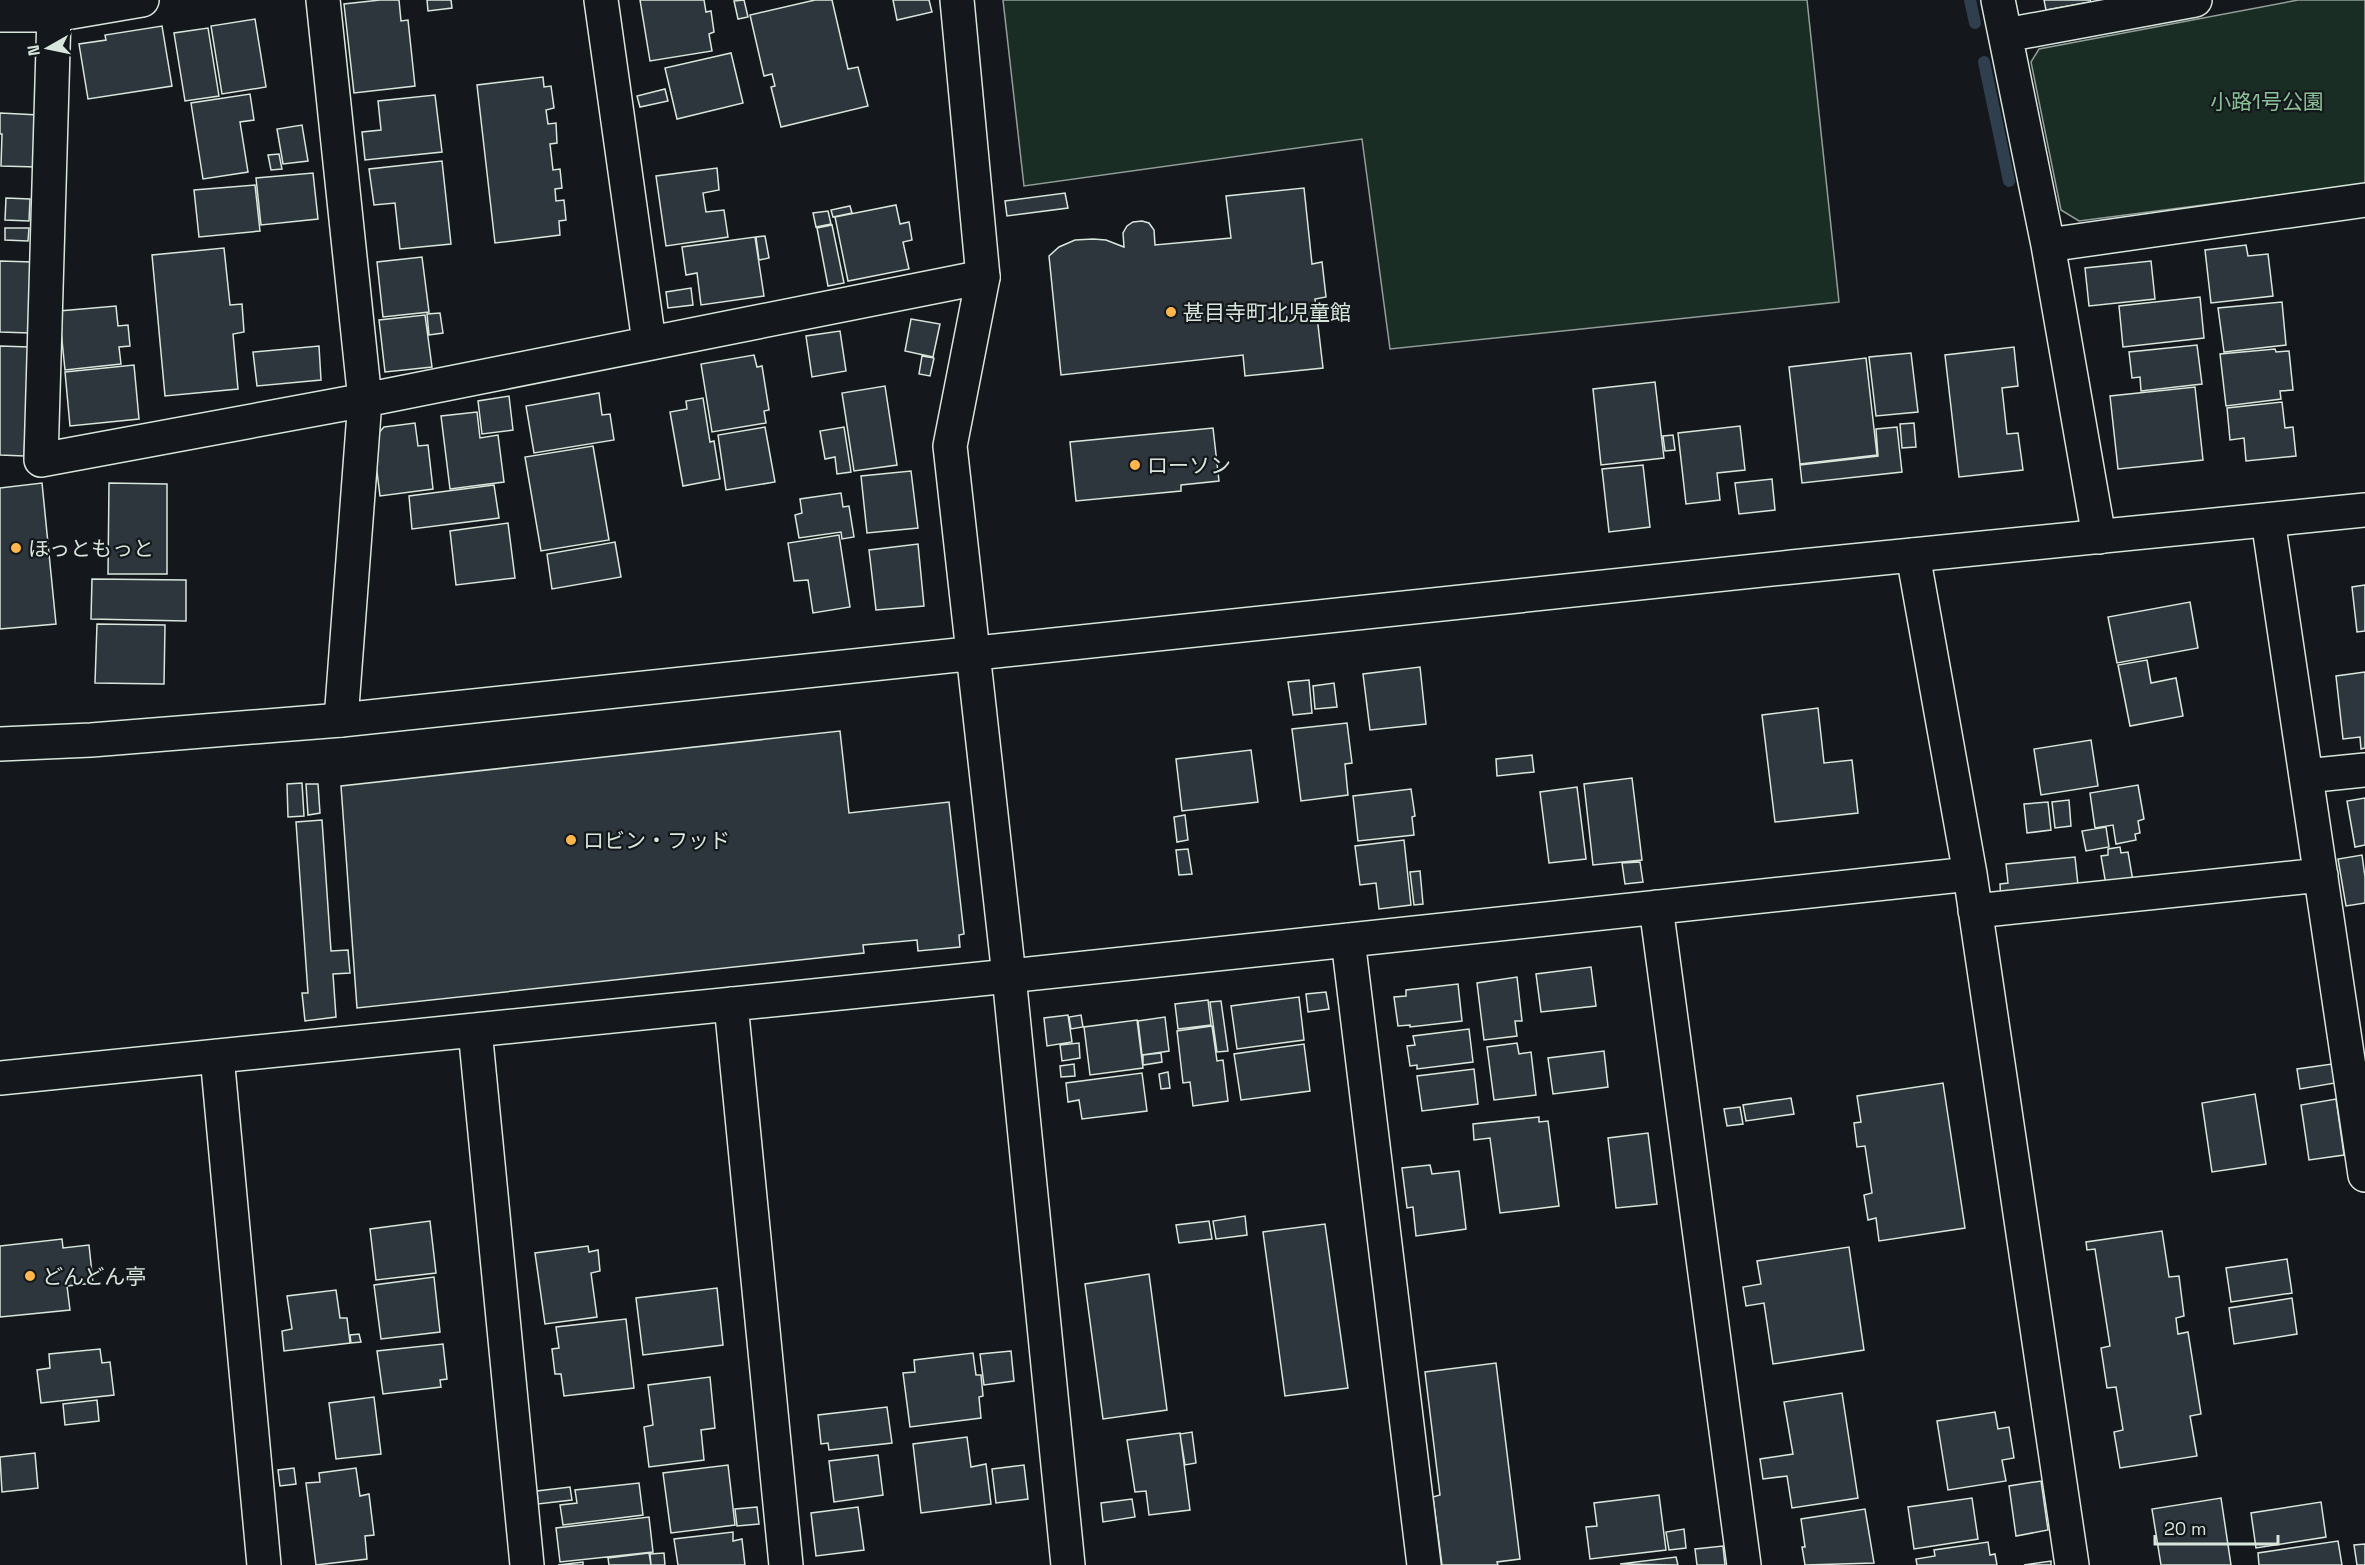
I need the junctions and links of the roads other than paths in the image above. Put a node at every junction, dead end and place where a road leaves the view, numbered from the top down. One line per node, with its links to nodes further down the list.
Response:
1 (142, 0): 8 (street)
2 (323, 0): 14 (street)
3 (601, 0): 13 (street)
4 (957, 0): 12 (street)
5 (1998, 0): 9 (street)
6 (2195, 0): 9 (street)
7 (0, 15): 8 (street)
8 (54, 15): 14 (street)
9 (2006, 35): 11 (street)
10 (2365, 200): 11 (street)
11 (2048, 245): 17 (street)
12 (983, 277): 13 (street); 19 (street)
13 (649, 342): 14 (street)
14 (365, 400): 20 (street)
15 (2365, 510): 16 (street)
16 (2268, 520): 17 (street); 23 (street)
17 (2099, 537): 18 (street)
18 (1913, 555): 19 (street); 24 (street)
19 (974, 653): 20 (street); 29 (street)
20 (340, 720): 21 (street)
21 (0, 744)
22 (2365, 770): 23 (street)
23 (2306, 776): 25 (street)
24 (1970, 874): 26 (street); 27 (street)
25 (2321, 875): 27 (street); 34 (street)
26 (1656, 907): 28 (street); 40 (street)
27 (1975, 911): 41 (street)
28 (1348, 940): 29 (street); 39 (street)
29 (1009, 976): 30 (street); 38 (street)
30 (731, 1004): 31 (street); 37 (street)
31 (475, 1030): 32 (street); 36 (street)
32 (218, 1056): 33 (street); 35 (street)
33 (0, 1078)
34 (2365, 1175)
35 (264, 1565)
36 (527, 1565)
37 (786, 1565)
38 (1068, 1565)
39 (1424, 1565)
40 (1744, 1565)
41 (2072, 1565)

